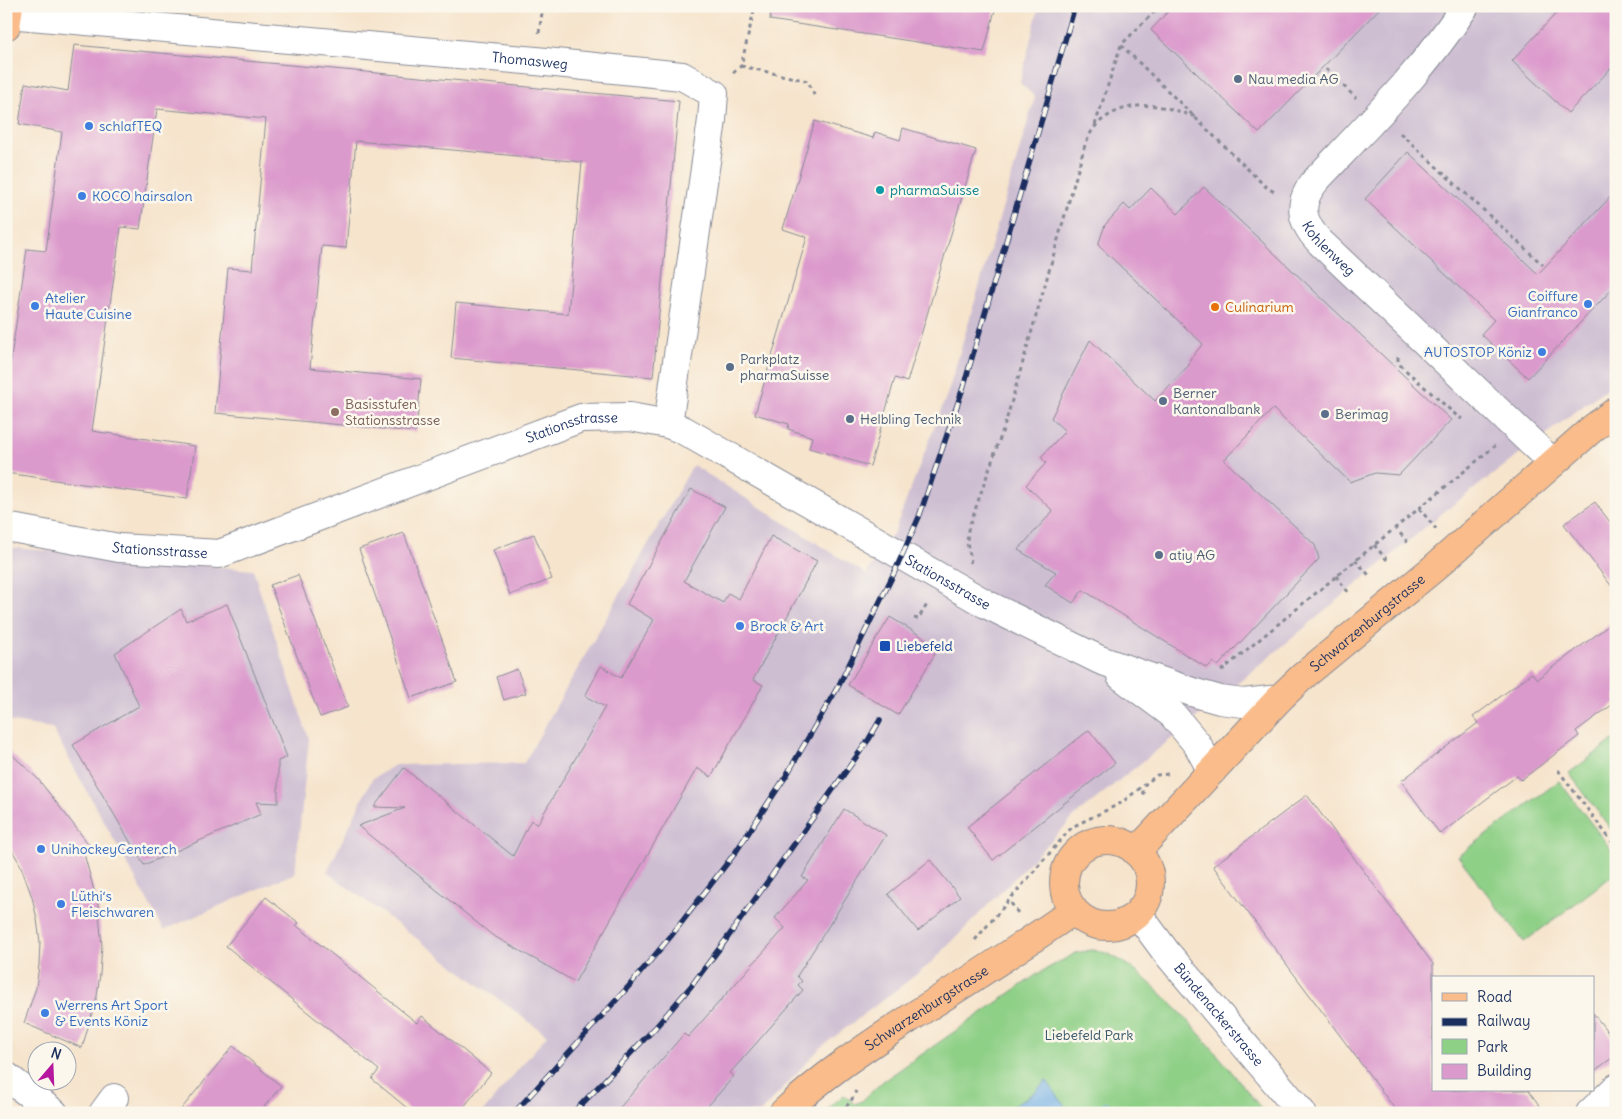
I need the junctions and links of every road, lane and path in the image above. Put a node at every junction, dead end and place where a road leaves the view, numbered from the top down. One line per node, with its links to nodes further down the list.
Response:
1 (755, 6): 6 (path)
2 (1160, 6): 5 (path)
3 (1464, 6): 10 (street, Kohlenweg)
4 (8, 16): 8 (street, Thomasweg)
5 (1121, 45): 11 (path); 12 (path)
6 (741, 66): 8 (path); 9 (path)
7 (1326, 69): 10 (path)
8 (714, 94): 16 (street)
9 (815, 97)
10 (1377, 116): 13 (street, Kohlenweg); 14 (path)
11 (1196, 117): 12 (path); 13 (path)
12 (1094, 127): 27 (path)
13 (1303, 206): 17 (street, Kohlenweg)
14 (1543, 265)
15 (1616, 411): 18 (main road, Schwarzenburgstrasse)
16 (668, 424): 19 (street, Stationsstrasse); 27 (street, Stationsstrasse)
17 (1516, 428): 18 (street, Kohlenweg); 20 (path)
18 (1553, 463): 33 (main road, Schwarzenburgstrasse)
19 (6, 527)
20 (1395, 527): 21 (path); 22 (path)
21 (1408, 544)
22 (1374, 545): 23 (path); 24 (path)
23 (1356, 560): 25 (path); 26 (path)
24 (1388, 560)
25 (1369, 575)
26 (1336, 576): 28 (path); 32 (path)
27 (957, 588): 31 (street, Stationsstrasse)
28 (1348, 592)
29 (928, 602): 30 (path)
30 (914, 618)
31 (1100, 660): 33 (street, Stationsstrasse); 35 (street, Stationsstrasse)
32 (1215, 676)
33 (1279, 699): 35 (main road, Schwarzenburgstrasse)
34 (1558, 770): 38 (path)
35 (1212, 771): 39 (main road, Schwarzenburgstrasse); 44 (path)
36 (1142, 791): 37 (path)
37 (1149, 799)
38 (1616, 847)
39 (1136, 852): 41 (main road); 43 (main road)
40 (1011, 903): 42 (path)
41 (1073, 911): 43 (main road); 48 (main road, Schwarzenburgstrasse)
42 (1018, 912)
43 (1138, 914): 49 (street, Bündenackerstrasse)
44 (971, 944)
45 (6, 1076): 47 (street)
46 (1616, 1088): 50 (street)
47 (54, 1113)
48 (784, 1113)
49 (1302, 1113)
50 (1590, 1113)

